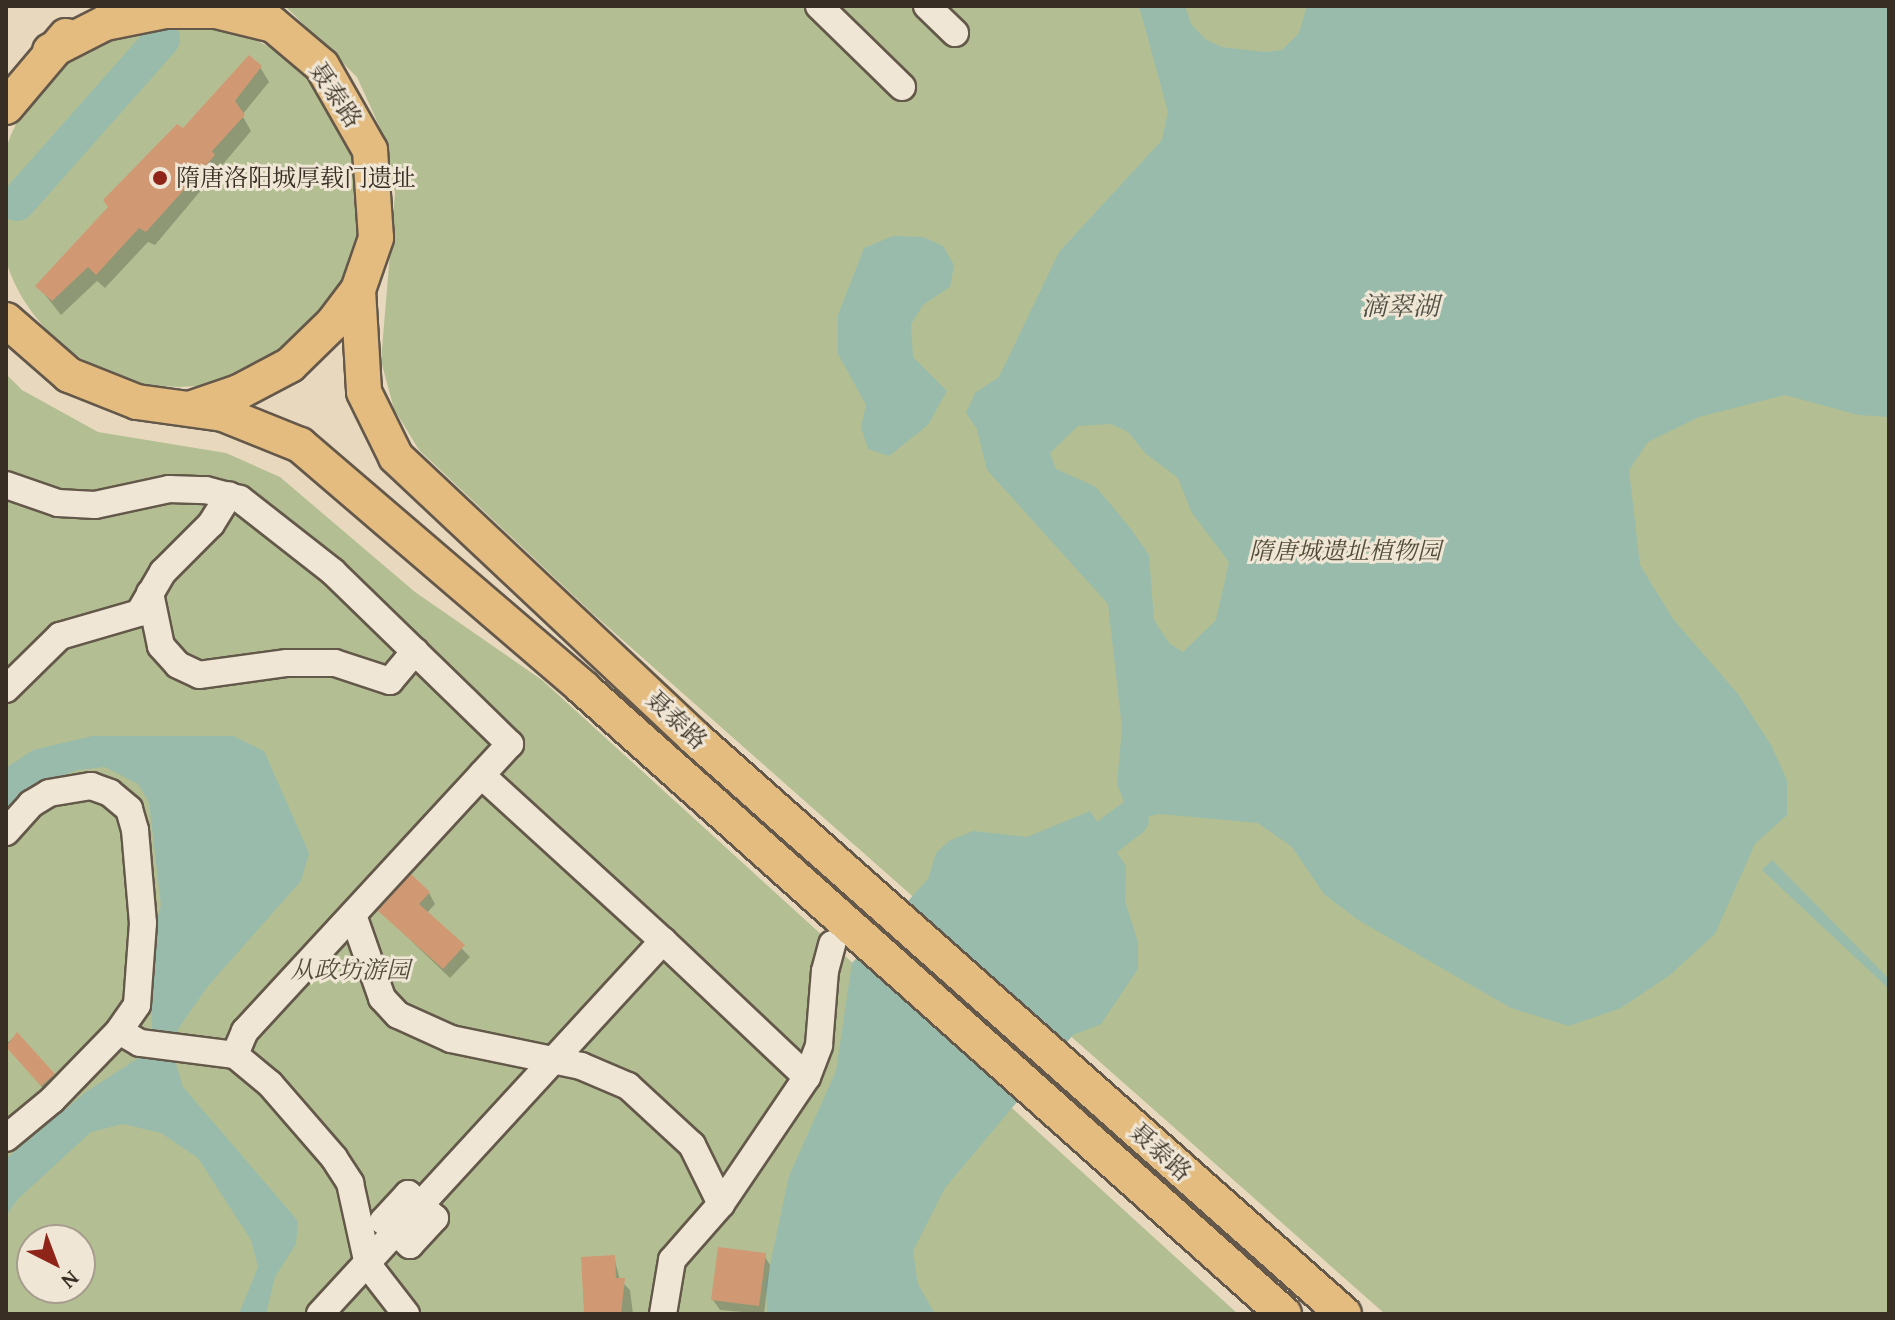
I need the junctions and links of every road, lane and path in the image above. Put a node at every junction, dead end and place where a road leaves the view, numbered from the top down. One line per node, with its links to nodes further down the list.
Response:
1 (92, 6): 6 (main road)
2 (819, 6): 7 (street)
3 (927, 6): 5 (street)
4 (262, 16): 6 (main road); 9 (main road, 聂泰路)
5 (955, 33)
6 (50, 51): 8 (main road)
7 (902, 87)
8 (6, 107)
9 (358, 290): 12 (main road); 34 (main road, 聂泰路)
10 (6, 301): 11 (main road)
11 (12, 326): 12 (main road, 聂泰路)
12 (187, 409): 30 (main road, 聂泰路)
13 (6, 485): 14 (street)
14 (229, 495): 15 (street); 16 (street)
15 (150, 593): 16 (street); 17 (street)
16 (415, 651): 18 (street)
17 (6, 689)
18 (481, 775): 20 (street); 21 (street)
19 (6, 832): 23 (street)
20 (353, 915): 24 (street); 25 (street)
21 (663, 941): 25 (street); 26 (street)
22 (832, 944): 26 (street)
23 (130, 1037): 24 (street); 27 (street)
24 (235, 1055): 29 (street)
25 (555, 1060): 28 (street); 29 (street)
26 (807, 1077): 28 (street)
27 (6, 1138)
28 (721, 1204): 33 (street)
29 (368, 1265): 31 (street); 32 (street)
30 (1276, 1307)
31 (320, 1314)
32 (406, 1314)
33 (663, 1314)
34 (1344, 1314)

